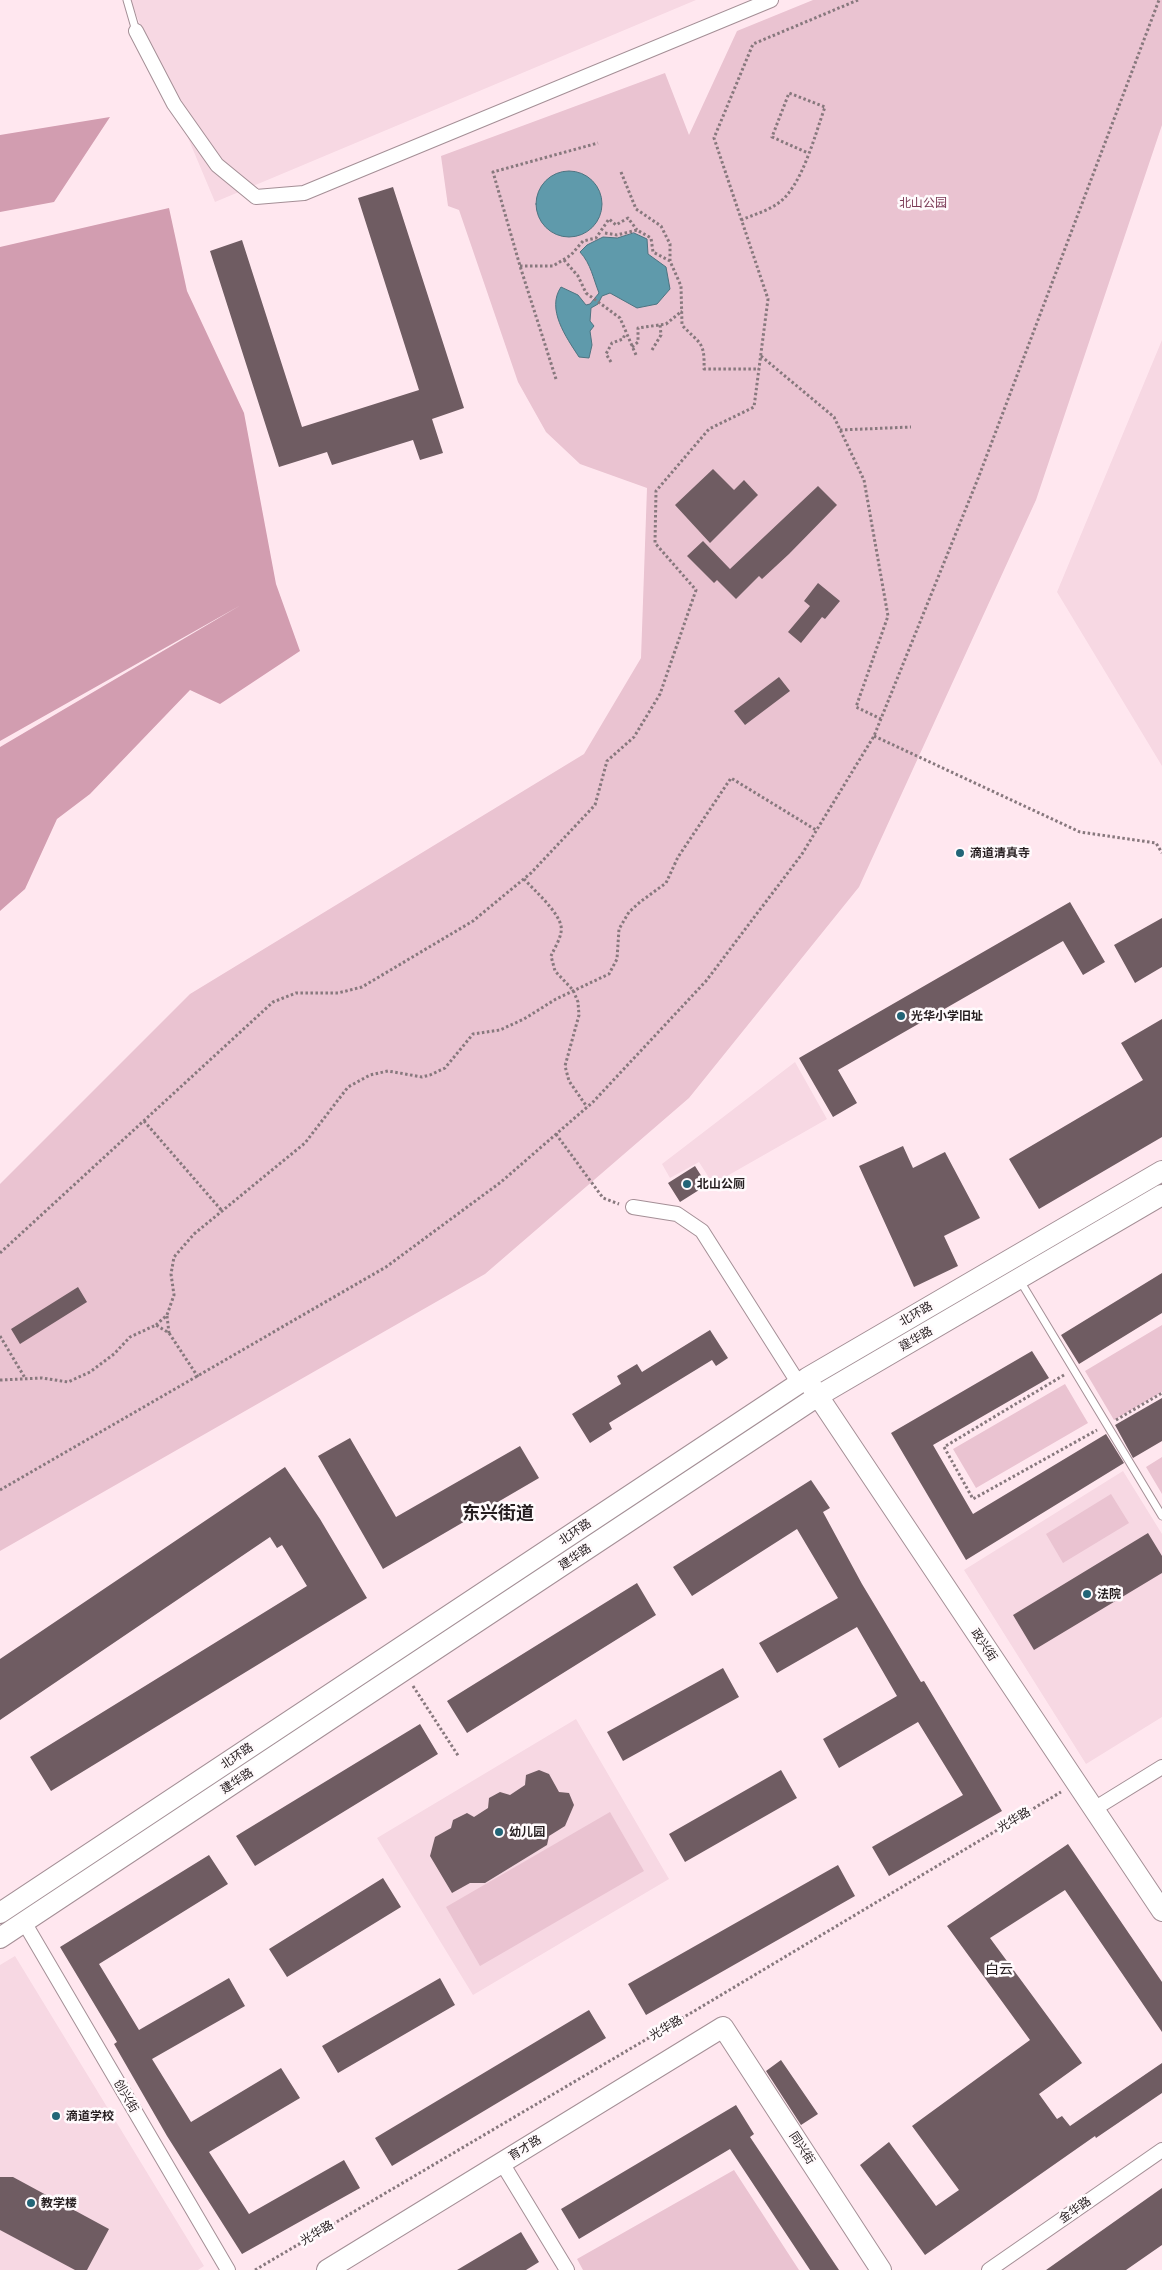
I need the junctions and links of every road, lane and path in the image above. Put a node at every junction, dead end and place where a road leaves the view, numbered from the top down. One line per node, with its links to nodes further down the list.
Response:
1 (127, 0): 5 (lane)
2 (771, 0): 5 (street)
3 (858, 0): 9 (path)
4 (1159, 0): 27 (path)
5 (136, 31)
6 (598, 143): 14 (path)
7 (808, 153): 7 (path); 9 (path)
8 (621, 172): 13 (path)
9 (742, 220): 21 (path)
10 (636, 230): 11 (path); 12 (path); 13 (path)
11 (605, 233)
12 (564, 260): 14 (path); 17 (path)
13 (670, 261): 15 (path)
14 (520, 266): 24 (path)
15 (682, 311): 16 (path); 23 (path)
16 (660, 324): 18 (path); 19 (path)
17 (625, 333): 18 (path); 22 (path)
18 (632, 347): 20 (path)
19 (652, 350)
20 (636, 355)
21 (761, 356): 23 (path); 26 (path)
22 (611, 362)
23 (759, 369): 31 (path)
24 (556, 379)
25 (911, 427): 26 (path)
26 (840, 430): 27 (path)
27 (881, 719): 28 (path)
28 (874, 736): 29 (path); 30 (path)
29 (816, 830): 32 (path); 33 (path)
30 (1162, 852)
31 (524, 879): 32 (path); 34 (path)
32 (573, 990): 33 (path); 38 (path)
33 (587, 1106): 35 (path)
34 (144, 1121): 38 (path); 39 (path)
35 (556, 1134): 37 (path); 46 (path)
36 (1156, 1190): 40 (street, 建华路); 49 (street, 北环路)
37 (633, 1207): 49 (street)
38 (223, 1212): 41 (path)
39 (0, 1253)
40 (1019, 1279): 45 (lane); 51 (street, 建华路)
41 (167, 1315): 42 (path); 43 (path)
42 (156, 1325): 43 (path); 47 (path)
43 (169, 1333): 46 (path)
44 (0, 1336): 47 (path)
45 (1073, 1369): 52 (lane); 52 (path)
46 (198, 1377): 53 (path)
47 (25, 1378): 48 (path)
48 (0, 1380)
49 (803, 1381): 51 (street, 政兴街); 61 (street, 北环路)
50 (1162, 1393): 52 (path)
51 (818, 1396): 55 (street, 建华路); 58 (street, 政兴街)
52 (1107, 1425): 54 (lane)
53 (0, 1490)
54 (1162, 1516)
55 (403, 1671): 56 (path); 62 (street, 建华路)
56 (459, 1757)
57 (1162, 1767): 59 (street)
58 (1076, 1782): 59 (street, 政兴街); 68 (path, 光华路)
59 (1094, 1809): 60 (street, 政兴街)
60 (1162, 1911)
61 (0, 1912)
62 (24, 1922): 63 (street, 建华路); 67 (street, 创兴街)
63 (0, 1938)
64 (723, 2027): 66 (street, 育才路); 71 (street, 同兴街)
65 (1162, 2150): 72 (street, 金华路)
66 (502, 2163): 69 (street, 育才路); 70 (street)
67 (228, 2270)
68 (255, 2270)
69 (328, 2270)
70 (567, 2270)
71 (881, 2270)
72 (989, 2270)

